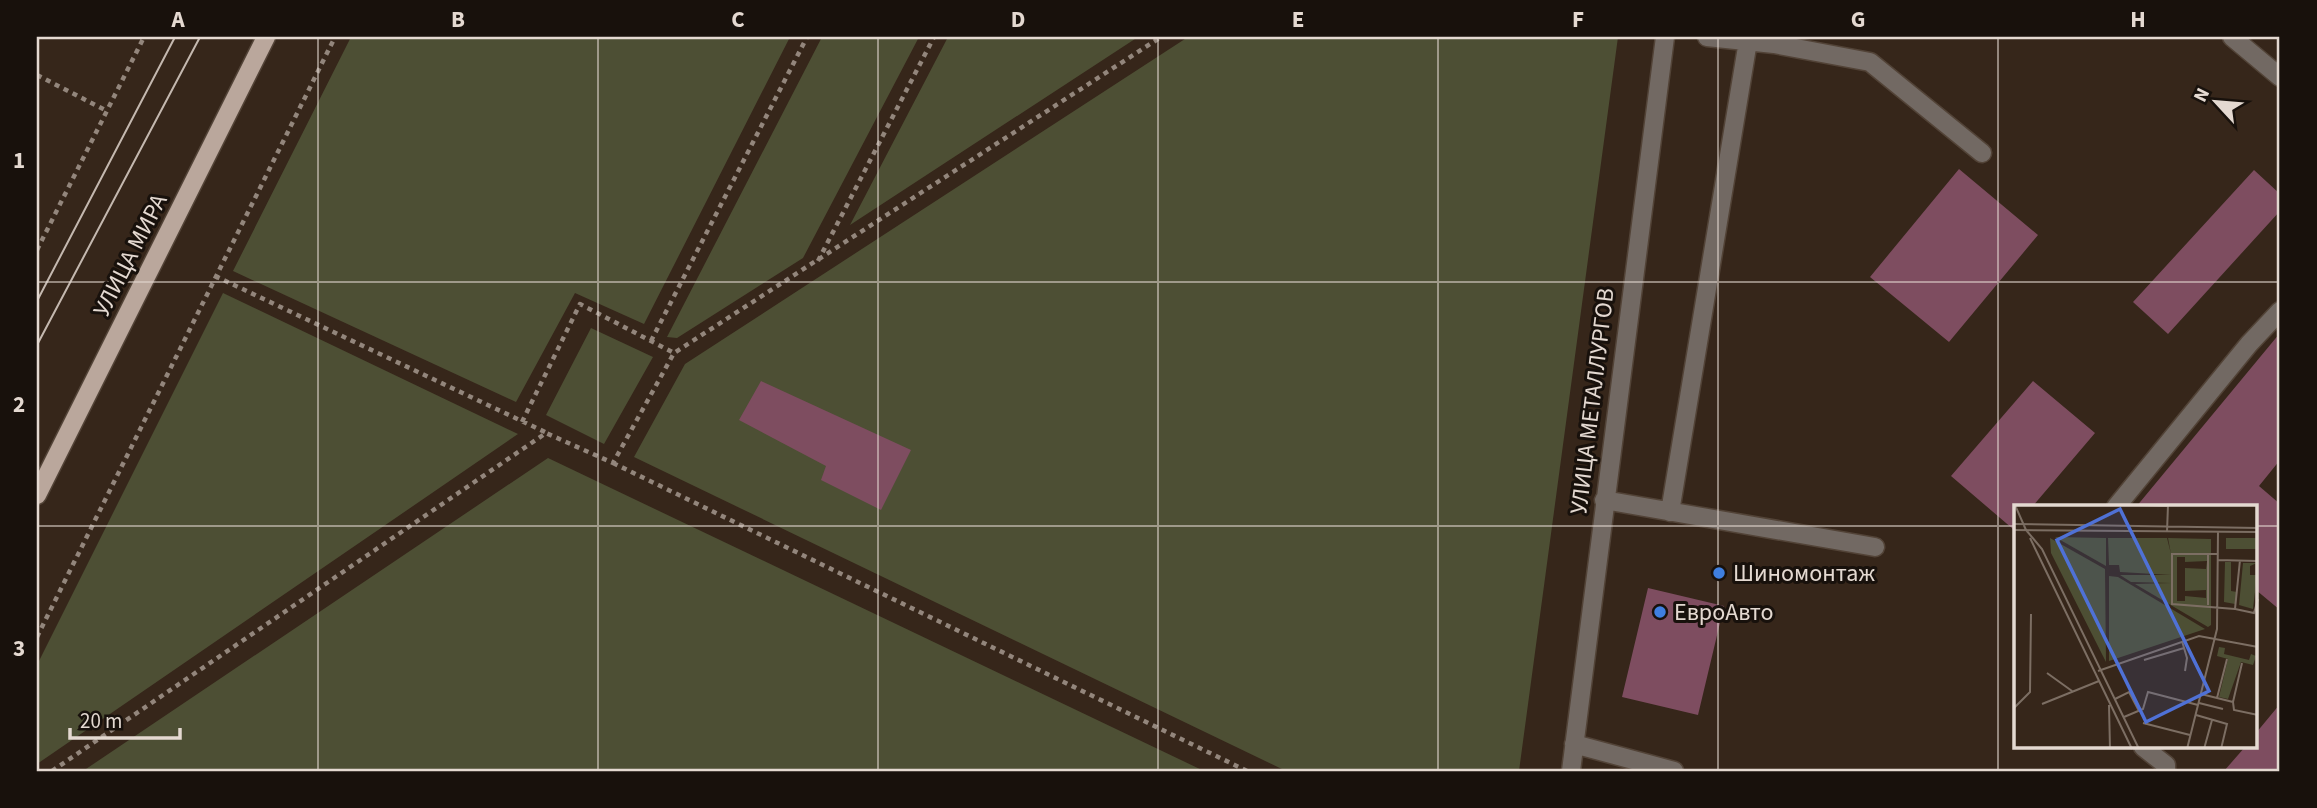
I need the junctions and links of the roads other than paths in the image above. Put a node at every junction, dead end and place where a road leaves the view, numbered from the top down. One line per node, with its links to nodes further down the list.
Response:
1 (266, 37): 9 (main road, УЛИЦА МИРА)
2 (1665, 37): 10 (street, УЛИЦА МЕТАЛЛУРГОВ)
3 (1707, 37): 5 (street)
4 (2232, 37): 6 (street)
5 (1748, 41): 7 (street); 12 (street)
6 (2280, 77)
7 (1982, 153)
8 (2280, 311): 11 (street)
9 (37, 495)
10 (1604, 500): 12 (street); 14 (street, УЛИЦА МЕТАЛЛУРГОВ)
11 (2118, 505)
12 (1670, 512): 13 (street)
13 (1875, 547)
14 (1574, 744): 16 (street, УЛИЦА МЕТАЛЛУРГОВ); 17 (street)
15 (2144, 748): 18 (street)
16 (1571, 771)
17 (1674, 771)
18 (2166, 771)

